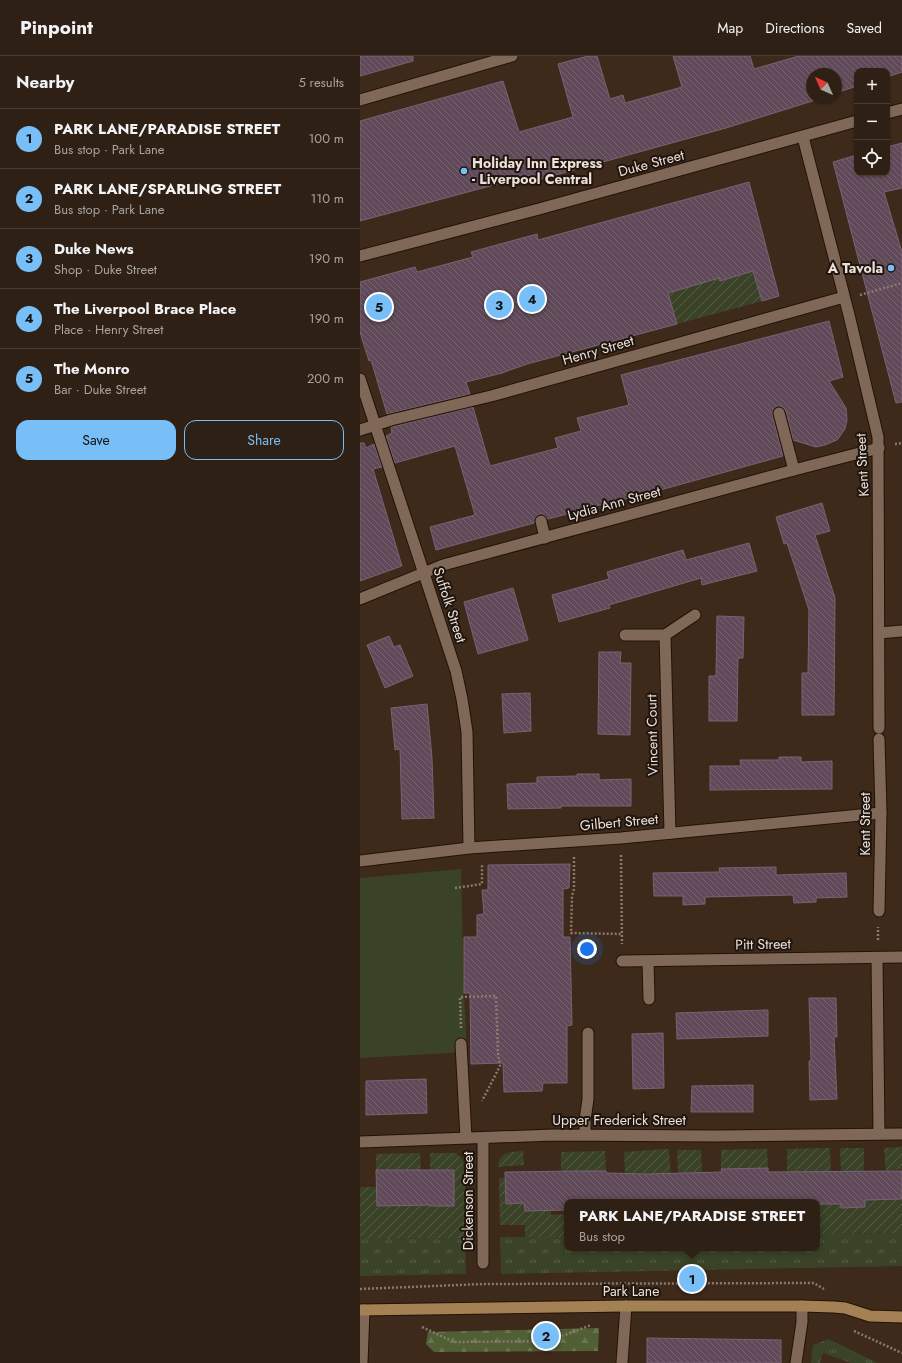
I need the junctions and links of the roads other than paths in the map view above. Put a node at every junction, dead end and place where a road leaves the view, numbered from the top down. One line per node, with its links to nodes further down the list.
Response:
1 (512, 56): 2 (street)
2 (360, 100)
3 (902, 109): 4 (street)
4 (890, 112)
5 (854, 122): 6 (street, Duke Street)
6 (802, 137): 7 (street, Duke Street); 8 (street, Kent Street)
7 (360, 256)
8 (844, 296): 11 (street, Henry Street); 13 (street, Kent Street)
9 (360, 379): 11 (street, Suffolk Street)
10 (779, 413): 14 (street)
11 (375, 424): 12 (street, Henry Street); 17 (street, Suffolk Street)
12 (360, 430)
13 (879, 448): 14 (street, Lydia Ann Street); 21 (street, Kent Street)
14 (794, 470): 16 (street, Lydia Ann Street)
15 (541, 521): 16 (street)
16 (545, 538): 17 (street, Lydia Ann Street)
17 (424, 573): 18 (street, Lydia Ann Street); 26 (street, Suffolk Street)
18 (360, 599)
19 (695, 615): 23 (street)
20 (902, 631): 21 (street)
21 (879, 633): 24 (street, Kent Street)
22 (625, 635): 23 (street)
23 (665, 635): 25 (street, Vincent Court)
24 (881, 813): 25 (street, Gilbert Street); 28 (street, Kent Street)
25 (670, 833): 26 (street, Gilbert Street)
26 (469, 848): 27 (street, Gilbert Street)
27 (360, 861)
28 (878, 911)
29 (902, 957): 30 (street, Pitt Street)
30 (877, 958): 32 (street, Pitt Street); 37 (street)
31 (622, 961): 32 (street, Pitt Street)
32 (648, 961): 33 (street)
33 (649, 999)
34 (588, 1033): 36 (street)
35 (461, 1044): 39 (street)
36 (585, 1134): 37 (street, Upper Frederick Street); 40 (street, Upper Frederick Street)
37 (879, 1134): 38 (street, Upper Frederick Street)
38 (902, 1134)
39 (466, 1138): 40 (street, Upper Frederick Street); 41 (street, Upper Frederick Street)
40 (483, 1138): 42 (street, Dickenson Street)
41 (360, 1142)
42 (483, 1263)
43 (626, 1306): 44 (main road, Park Lane); 45 (main road, Park Lane); 48 (street)
44 (802, 1306): 46 (main road, Park Lane); 49 (street)
45 (362, 1310): 47 (street)
46 (902, 1317)
47 (362, 1363)
48 (622, 1363)
49 (796, 1363)

